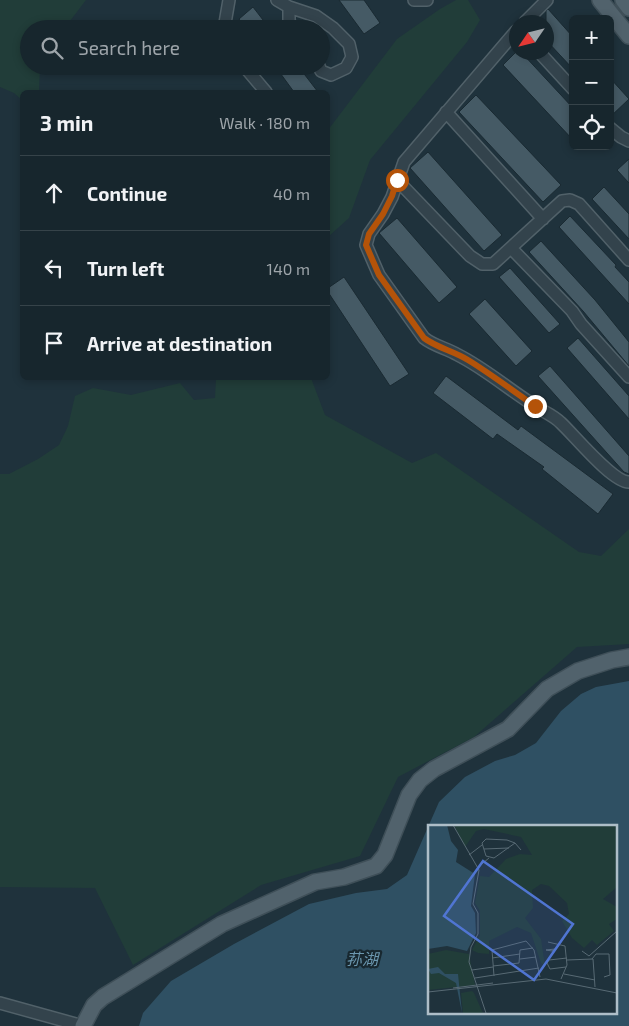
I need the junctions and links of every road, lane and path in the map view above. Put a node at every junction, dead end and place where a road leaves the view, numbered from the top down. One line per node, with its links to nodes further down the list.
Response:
1 (229, 0): 11 (lane)
2 (277, 0): 8 (lane)
3 (414, 0): 4 (lane)
4 (427, 0)
5 (547, 0): 10 (lane)
6 (600, 0): 15 (main road)
7 (623, 0): 9 (main road)
8 (289, 7): 12 (lane); 13 (lane)
9 (629, 8)
10 (532, 15)
11 (226, 20)
12 (289, 20)
13 (322, 20)
14 (330, 26): 19 (lane)
15 (629, 36)
16 (509, 39): 22 (lane)
17 (547, 60): 20 (lane)
18 (252, 75): 21 (lane)
19 (330, 75)
20 (569, 84)
21 (264, 90)
22 (446, 112): 25 (lane); 26 (lane)
23 (614, 131): 24 (lane)
24 (629, 141)
25 (397, 180): 27 (lane); 30 (lane)
26 (544, 219): 27 (lane); 28 (lane)
27 (511, 248): 29 (lane)
28 (629, 260)
29 (629, 377)
30 (629, 482)
31 (629, 657): 33 (main road)
32 (0, 1004): 33 (lane)
33 (83, 1026)

